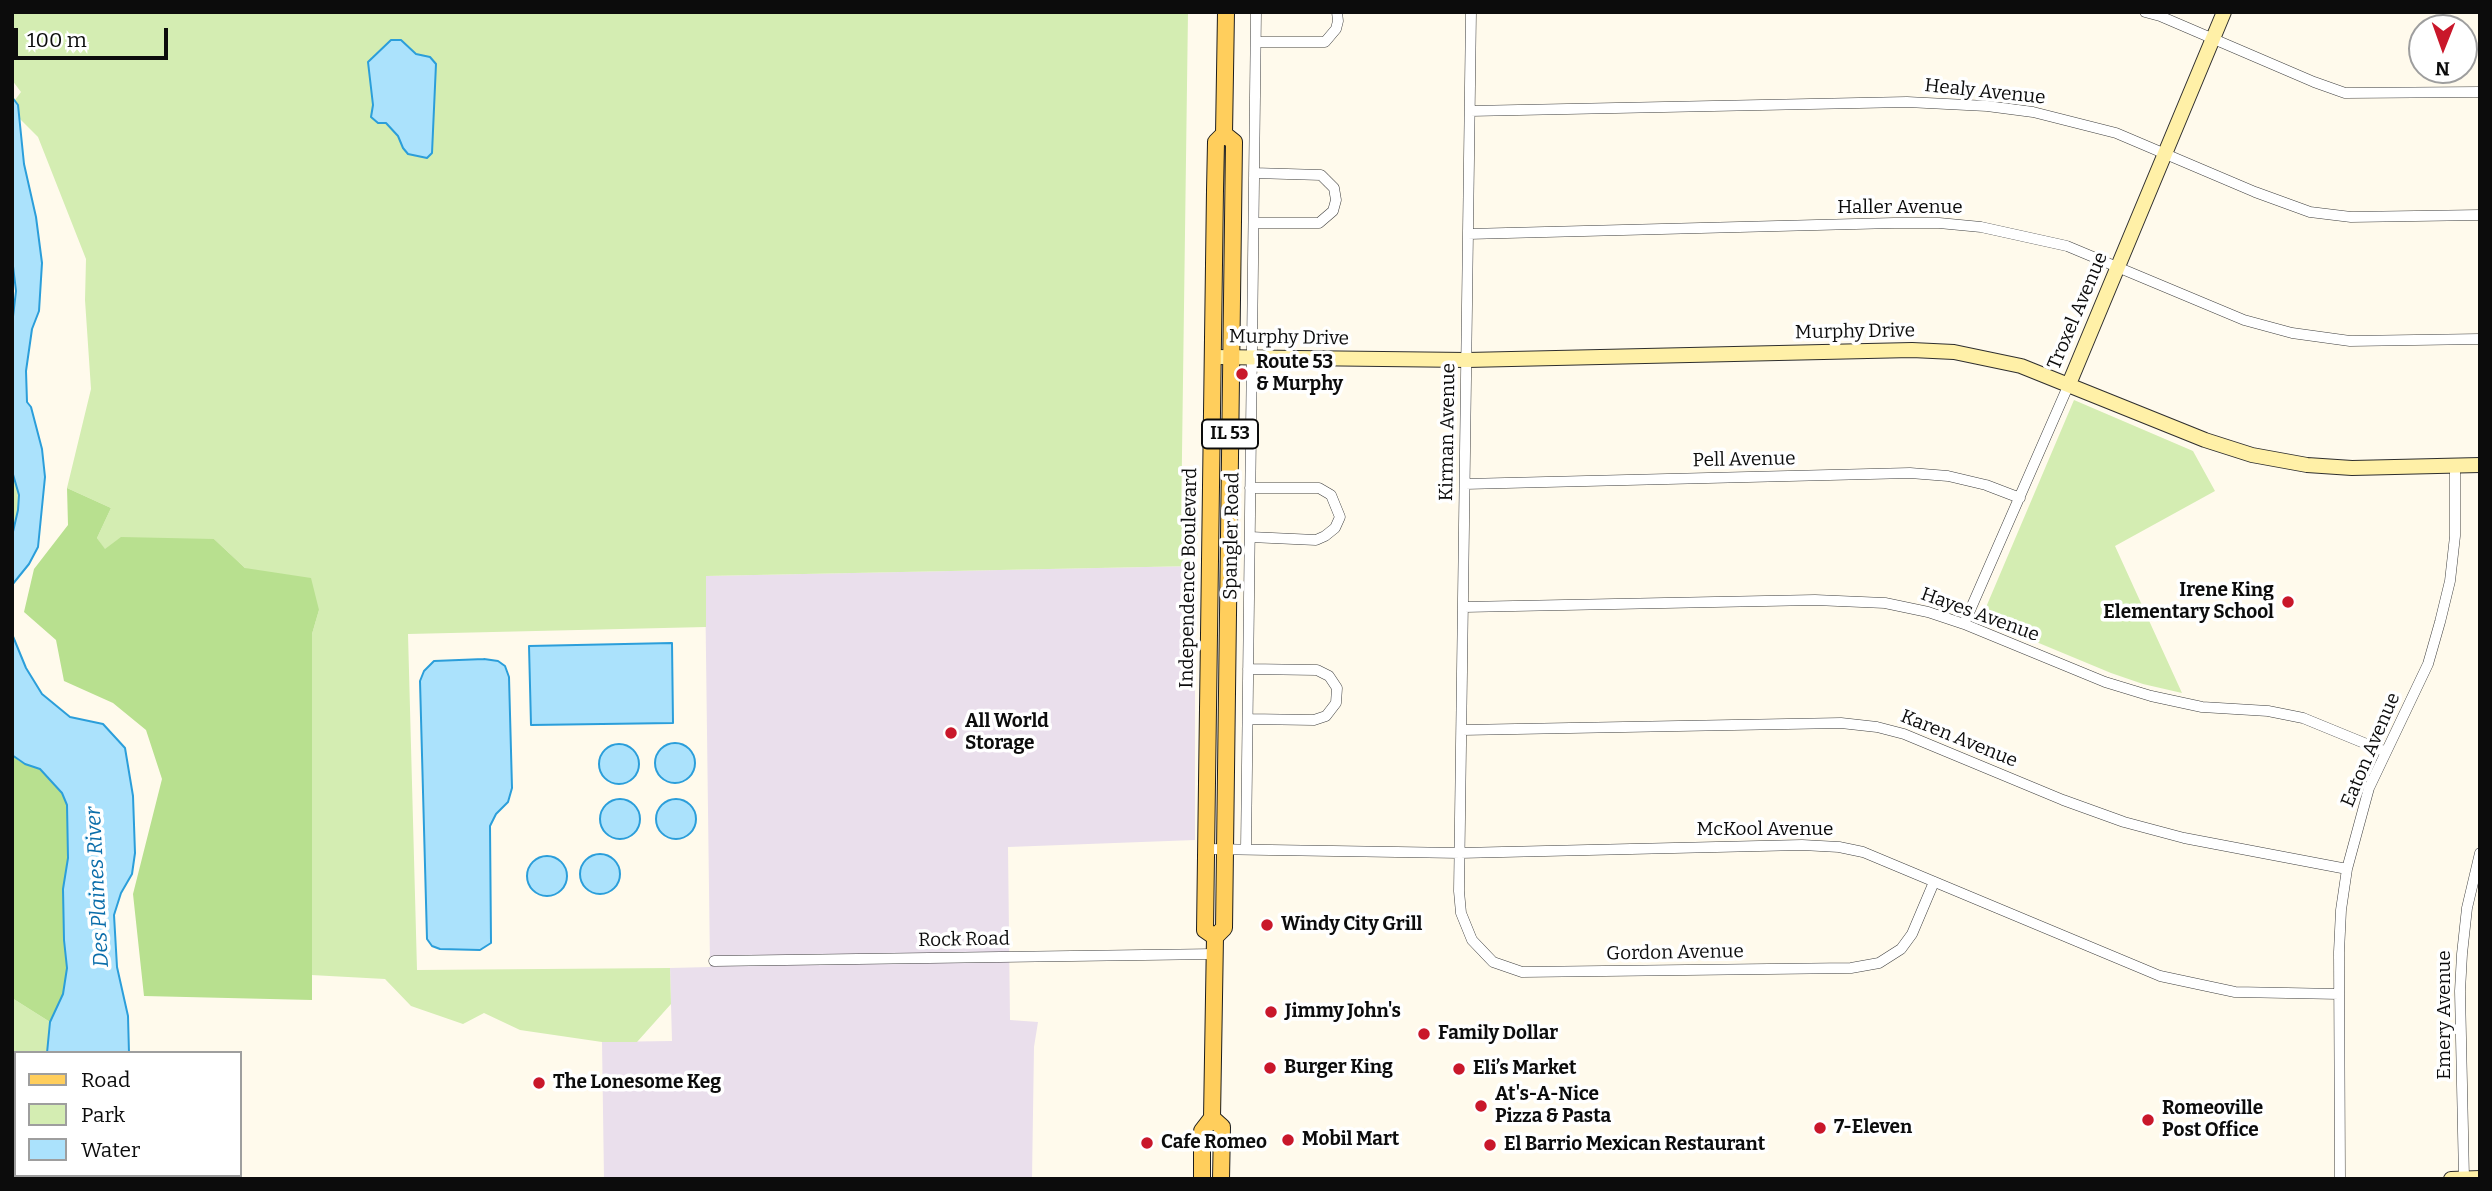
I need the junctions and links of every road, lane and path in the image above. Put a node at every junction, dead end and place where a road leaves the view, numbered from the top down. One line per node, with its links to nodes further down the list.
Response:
1 (1226, 12): 11 (main road, Independence Boulevard / IL 53)
2 (1256, 12): 8 (street, Spangler Road)
3 (1337, 12): 8 (street)
4 (1471, 12): 10 (street, Kirman Avenue)
5 (2145, 12): 7 (street)
6 (2224, 12): 7 (street, Troxel Avenue)
7 (2214, 39): 9 (street); 12 (street, Troxel Avenue)
8 (1256, 42): 13 (street, Spangler Road)
9 (2480, 92)
10 (1470, 111): 12 (street, Healy Avenue); 16 (street, Kirman Avenue)
11 (1224, 134): 19 (main road, Independence Boulevard / IL 53); 20 (main road, Independence Boulevard / IL 53)
12 (2166, 153): 14 (street, Healy Avenue); 17 (street, Troxel Avenue)
13 (1254, 173): 15 (street, Spangler Road); 15 (street)
14 (2480, 215)
15 (1254, 223): 21 (street, Spangler Road)
16 (1468, 233): 17 (street, Haller Avenue); 22 (street, Kirman Avenue)
17 (2118, 267): 18 (street, Haller Avenue); 23 (street, Troxel Avenue)
18 (2480, 339)
19 (1213, 357): 20 (street, Murphy Drive); 36 (main road, Independence Boulevard / IL 53)
20 (1231, 357): 21 (street, Murphy Drive); 37 (main road, Independence Boulevard / IL 53)
21 (1252, 357): 22 (street, Murphy Drive); 27 (street, Spangler Road)
22 (1467, 360): 23 (street, Murphy Drive); 26 (street, Kirman Avenue)
23 (2069, 384): 25 (street, Murphy Drive); 28 (street, Troxel Avenue)
24 (2480, 465): 25 (street, Murphy Drive)
25 (2455, 466): 35 (street, Eaton Avenue)
26 (1465, 484): 28 (street, Pell Avenue); 30 (street, Kirman Avenue)
27 (1250, 488): 29 (street, Spangler Road); 29 (street)
28 (2020, 498): 31 (street, Troxel Avenue)
29 (1250, 537): 32 (street, Spangler Road)
30 (1464, 607): 31 (street, Hayes Avenue); 34 (street, Kirman Avenue)
31 (1964, 624): 35 (street, Hayes Avenue)
32 (1248, 669): 33 (street, Spangler Road); 33 (street)
33 (1248, 719): 38 (street, Spangler Road)
34 (1462, 730): 39 (street, Kirman Avenue); 41 (street, Karen Avenue)
35 (2386, 751): 41 (street, Eaton Avenue)
36 (1206, 849): 37 (street, McKool Avenue); 43 (main road, Independence Boulevard / IL 53)
37 (1225, 849): 38 (street, McKool Avenue); 43 (main road, Independence Boulevard / IL 53)
38 (1246, 849): 39 (street, McKool Avenue)
39 (1460, 853): 42 (street, McKool Avenue); 42 (street, Gordon Avenue)
40 (2480, 853): 48 (street, Emery Avenue)
41 (2347, 869): 46 (street, Eaton Avenue)
42 (1934, 883): 46 (street, McKool Avenue)
43 (1215, 937): 44 (main road, Independence Boulevard / IL 53)
44 (1215, 954): 45 (street, Rock Road); 47 (main road, Independence Boulevard / IL 53)
45 (714, 961)
46 (2339, 994): 52 (street, Eaton Avenue)
47 (1212, 1118): 50 (main road, Independence Boulevard / IL 53); 51 (main road, Independence Boulevard / IL 53)
48 (2464, 1178): 49 (street); 53 (street)
49 (2480, 1178)
50 (1202, 1179)
51 (1221, 1179)
52 (2340, 1179)
53 (2451, 1179)

